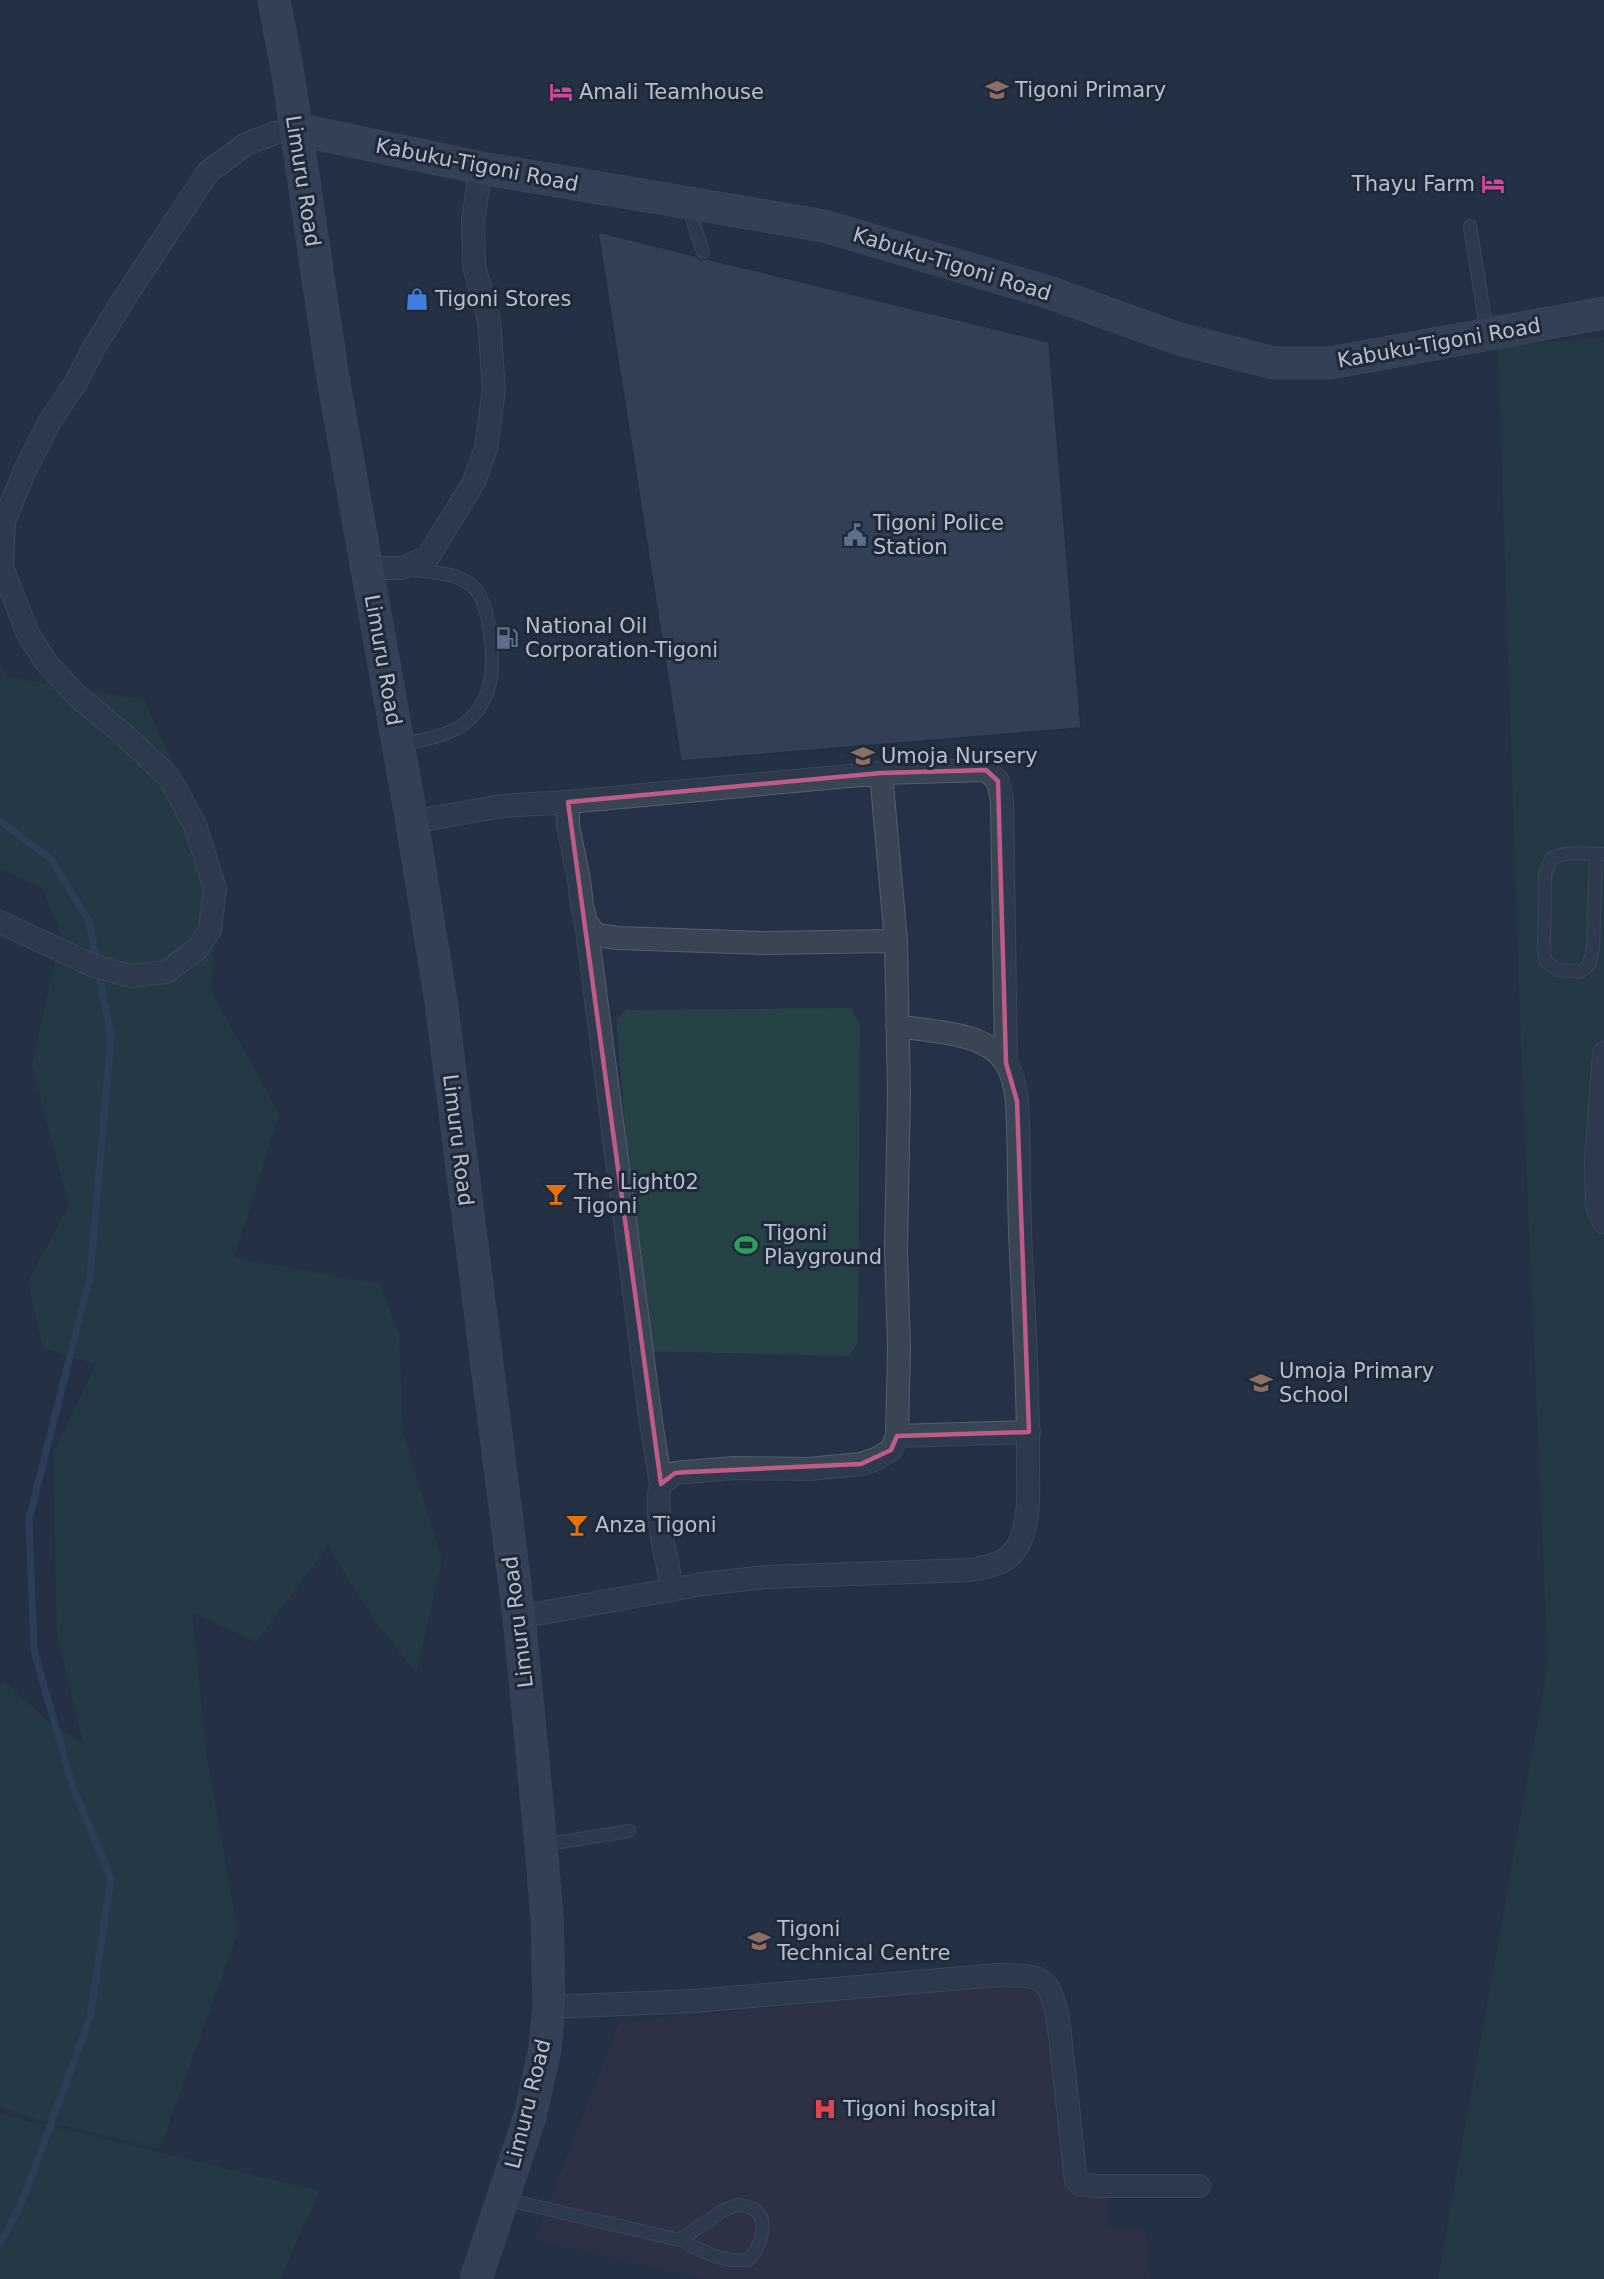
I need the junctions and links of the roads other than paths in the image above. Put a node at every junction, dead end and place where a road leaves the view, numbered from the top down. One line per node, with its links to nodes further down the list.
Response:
1 (274, 0): 2 (main road, Limuru Road)
2 (295, 129): 3 (main road, Kabuku-Tigoni Road); 9 (main road, Limuru Road); 16 (street)
3 (481, 168): 4 (main road, Kabuku-Tigoni Road); 10 (street)
4 (687, 202): 6 (lane); 8 (main road, Kabuku-Tigoni Road)
5 (1470, 226): 8 (lane)
6 (703, 252)
7 (1604, 313): 8 (main road, Kabuku-Tigoni Road)
8 (1487, 334)
9 (368, 568): 10 (street); 11 (main road, Limuru Road)
10 (402, 568): 11 (lane)
11 (398, 745): 14 (main road, Limuru Road)
12 (880, 773): 13 (street); 18 (street); 21 (street)
13 (568, 802): 14 (street); 17 (street)
14 (412, 822): 27 (main road, Limuru Road)
15 (1600, 854): 15 (lane)
16 (0, 922)
17 (586, 922): 18 (street); 25 (street)
18 (896, 941): 19 (street)
19 (897, 1026): 21 (street); 24 (street)
20 (1604, 1053): 22 (street)
21 (1006, 1063): 23 (street)
22 (1604, 1222)
23 (1029, 1432): 24 (street); 26 (street)
24 (897, 1436): 25 (street)
25 (661, 1484): 26 (street)
26 (672, 1589): 27 (street)
27 (519, 1617): 29 (main road, Limuru Road)
28 (629, 1832): 29 (lane)
29 (541, 1845): 30 (main road, Limuru Road)
30 (549, 2007): 31 (street); 32 (main road, Limuru Road)
31 (1199, 2186)
32 (503, 2199): 33 (lane); 34 (main road, Limuru Road)
33 (680, 2240): 33 (lane)
34 (476, 2279)

